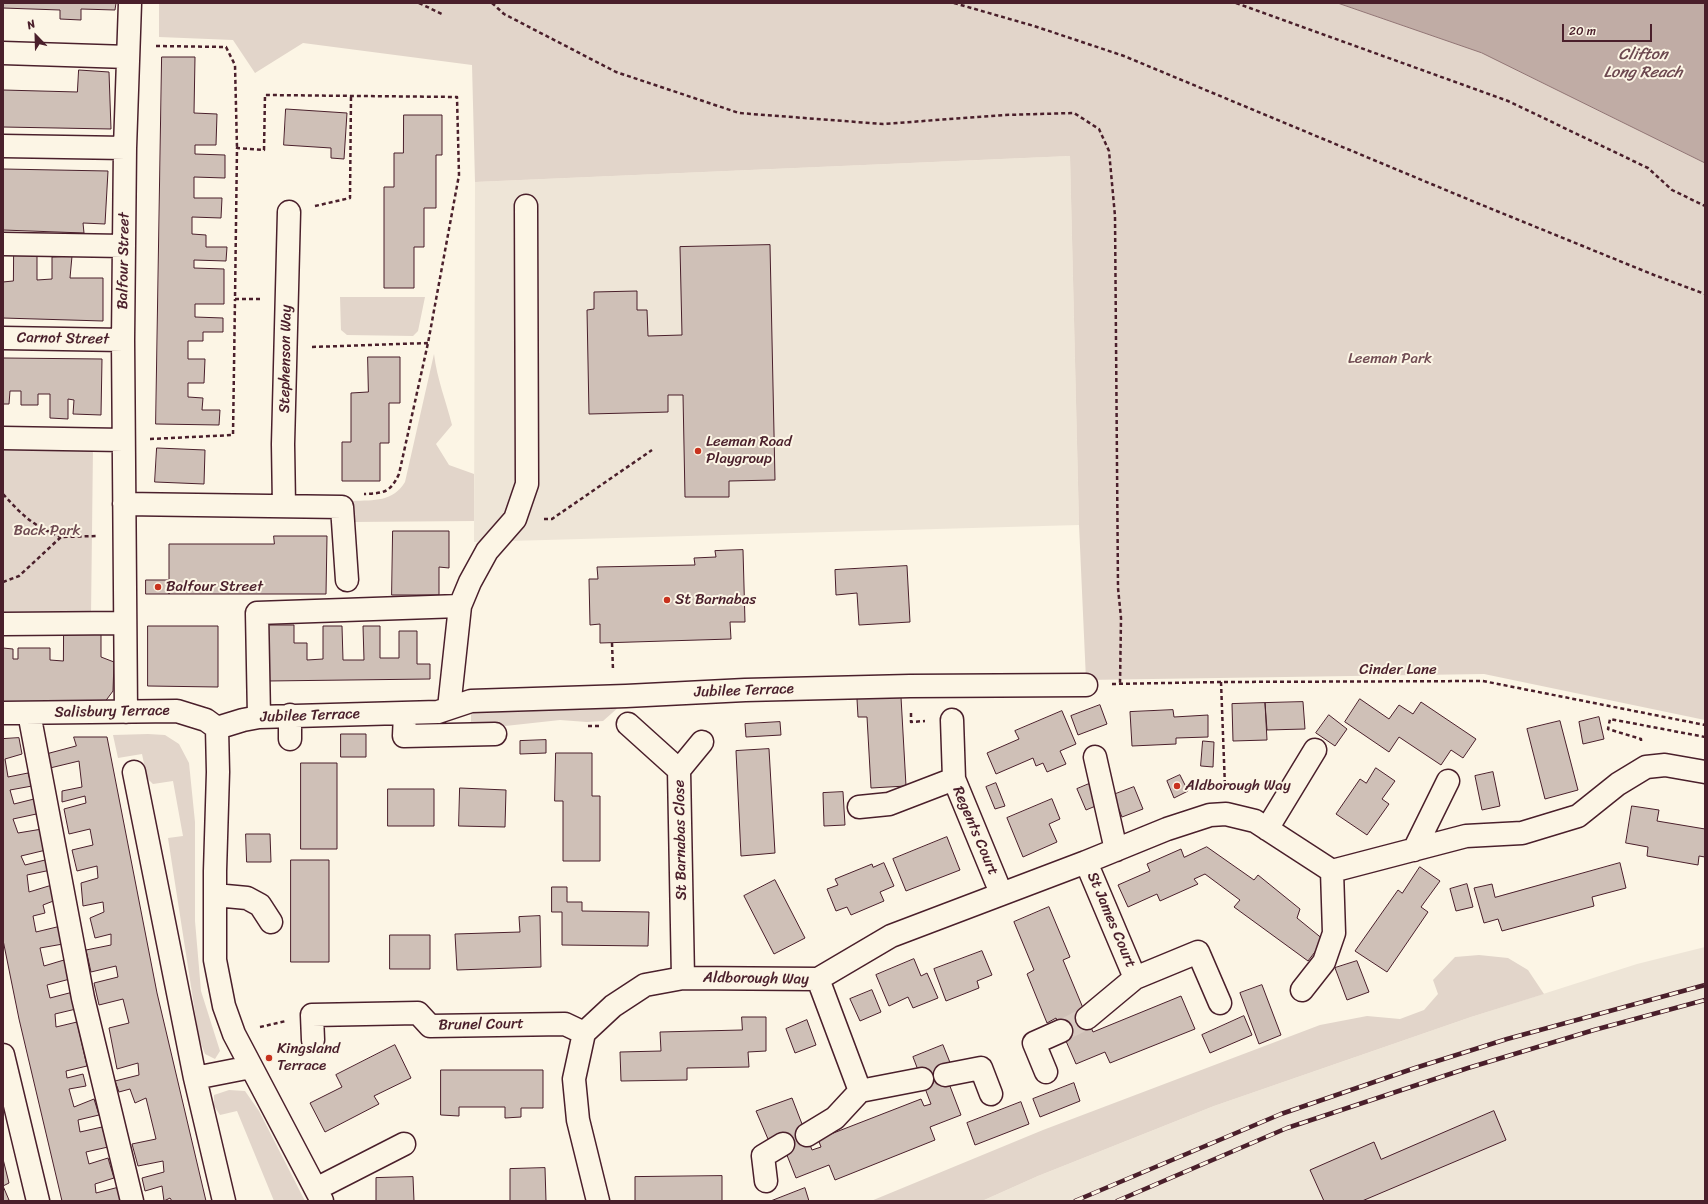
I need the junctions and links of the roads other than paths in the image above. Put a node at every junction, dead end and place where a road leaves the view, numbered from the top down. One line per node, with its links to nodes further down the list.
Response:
1 (130, 3): 2 (street, Balfour Street)
2 (128, 51): 3 (street); 5 (street, Balfour Street)
3 (3, 53)
4 (3, 146): 5 (street)
5 (125, 148): 9 (street, Balfour Street)
6 (526, 206): 17 (street)
7 (289, 212): 15 (street, Stephenson Way)
8 (3, 244): 9 (street)
9 (124, 246): 11 (street, Balfour Street)
10 (3, 338): 11 (street, Carnot Street)
11 (123, 340): 13 (street, Balfour Street)
12 (3, 438): 13 (street)
13 (124, 440): 14 (street, Balfour Street)
14 (124, 504): 15 (street); 18 (street, Balfour Street)
15 (284, 506): 16 (street)
16 (347, 580)
17 (460, 606): 21 (street); 27 (street)
18 (125, 622): 19 (street); 22 (street, Balfour Street)
19 (3, 624)
20 (1086, 685): 21 (street, Jubilee Terrace)
21 (449, 708): 25 (street, Jubilee Terrace)
22 (126, 712): 24 (street, Salisbury Terrace); 30 (street, Salisbury Terrace)
23 (3, 713): 24 (street, Salisbury Terrace)
24 (29, 713): 74 (street)
25 (405, 713): 26 (street, Jubilee Terrace); 31 (street)
26 (290, 715): 27 (street, Jubilee Terrace); 32 (street)
27 (259, 717): 30 (street, Jubilee Terrace)
28 (952, 720): 39 (street, Regents Court)
29 (628, 724): 36 (street, St Barnabas Close)
30 (217, 728): 48 (street)
31 (495, 734)
32 (290, 739)
33 (702, 742): 36 (street)
34 (1314, 750): 42 (street)
35 (1095, 757): 43 (street)
36 (679, 770): 50 (street, St Barnabas Close)
37 (134, 772): 63 (street)
38 (1705, 772): 44 (street)
39 (954, 779): 41 (street); 47 (street, Regents Court)
40 (1448, 781): 44 (street)
41 (859, 807)
42 (1267, 829): 43 (street, Aldborough Way); 46 (street, Aldborough Way)
43 (1116, 850): 45 (street, Aldborough Way)
44 (1414, 850): 46 (street)
45 (1086, 862): 47 (street, Aldborough Way); 51 (street, St James Court)
46 (1332, 872): 53 (street)
47 (1001, 893): 52 (street, Aldborough Way)
48 (215, 895): 49 (street); 60 (street)
49 (271, 922)
50 (683, 978): 52 (street, Aldborough Way); 57 (street, Aldborough Way)
51 (1135, 978): 54 (street); 55 (street)
52 (818, 979): 65 (street)
53 (1302, 990)
54 (1220, 1003)
55 (1088, 1018)
56 (1062, 1031): 61 (street)
57 (584, 1033): 58 (street, Brunel Court); 76 (street)
58 (313, 1040)
59 (3, 1055): 67 (street)
60 (251, 1067): 63 (street); 72 (street)
61 (1046, 1072)
62 (945, 1075): 66 (street)
63 (194, 1078): 75 (street)
64 (922, 1079): 65 (street)
65 (860, 1091): 68 (street)
66 (991, 1094)
67 (9, 1108): 73 (street)
68 (806, 1135)
69 (404, 1144): 72 (street)
70 (783, 1144): 71 (street)
71 (766, 1181)
72 (319, 1195)
73 (35, 1200)
74 (132, 1201)
75 (224, 1201)
76 (598, 1201)

